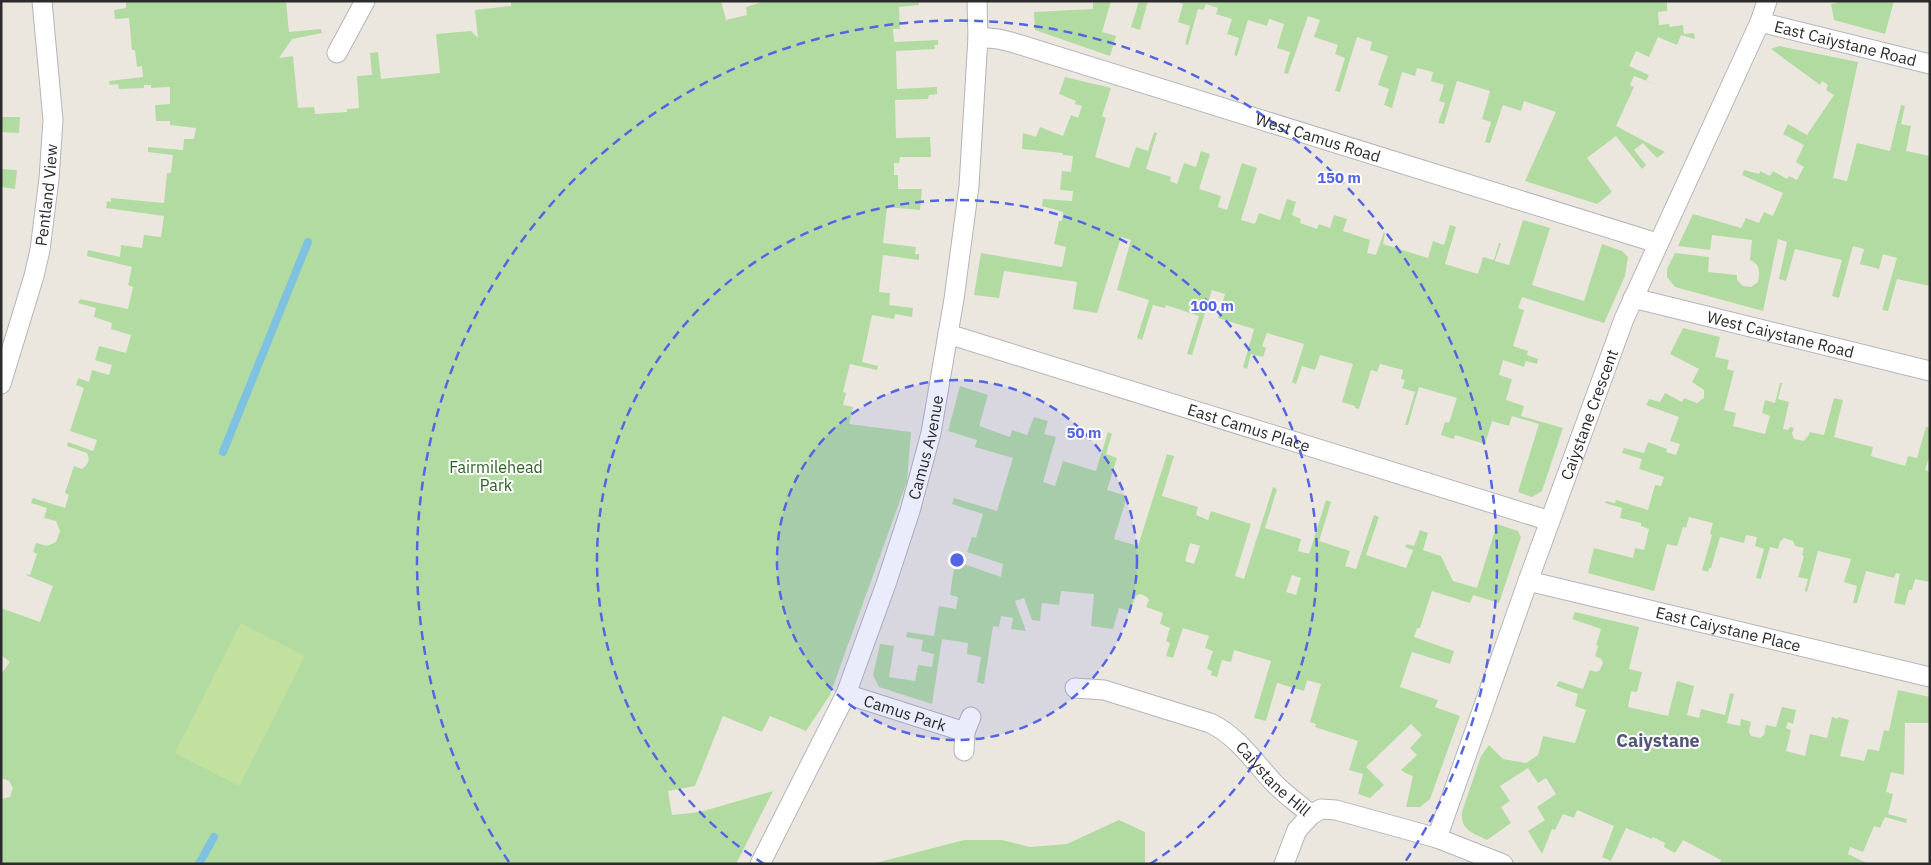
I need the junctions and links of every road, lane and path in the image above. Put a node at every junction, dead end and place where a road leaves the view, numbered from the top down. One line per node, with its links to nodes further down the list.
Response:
1 (42, 1): 13 (street, Pentland View)
2 (366, 1): 7 (street)
3 (977, 1): 6 (street, Camus Avenue)
4 (1767, 1): 5 (street, Caiystane Crescent)
5 (1760, 22): 8 (street, East Caiystane Road); 9 (street, Caiystane Crescent)
6 (978, 37): 9 (street, West Camus Road); 11 (street, Camus Avenue)
7 (337, 53)
8 (1930, 64)
9 (1657, 243): 10 (street, Caiystane Crescent)
10 (1633, 298): 12 (street, West Caiystane Road); 14 (street, Caiystane Crescent)
11 (948, 334): 14 (street, East Camus Place); 18 (street, Camus Avenue)
12 (1930, 371)
13 (1, 384)
14 (1550, 521): 15 (street, Caiystane Crescent)
15 (1528, 581): 16 (street, East Caiystane Place); 21 (street, Caiystane Crescent)
16 (1930, 676)
17 (1075, 688): 20 (street, Caiystane Hill)
18 (846, 694): 19 (street, Camus Park); 22 (street, Camus Avenue)
19 (967, 733)
20 (1311, 814): 21 (street, Caiystane Hill); 23 (street)
21 (1437, 838): 24 (street, Caiystane Hill)
22 (760, 864)
23 (1284, 864)
24 (1503, 864)

